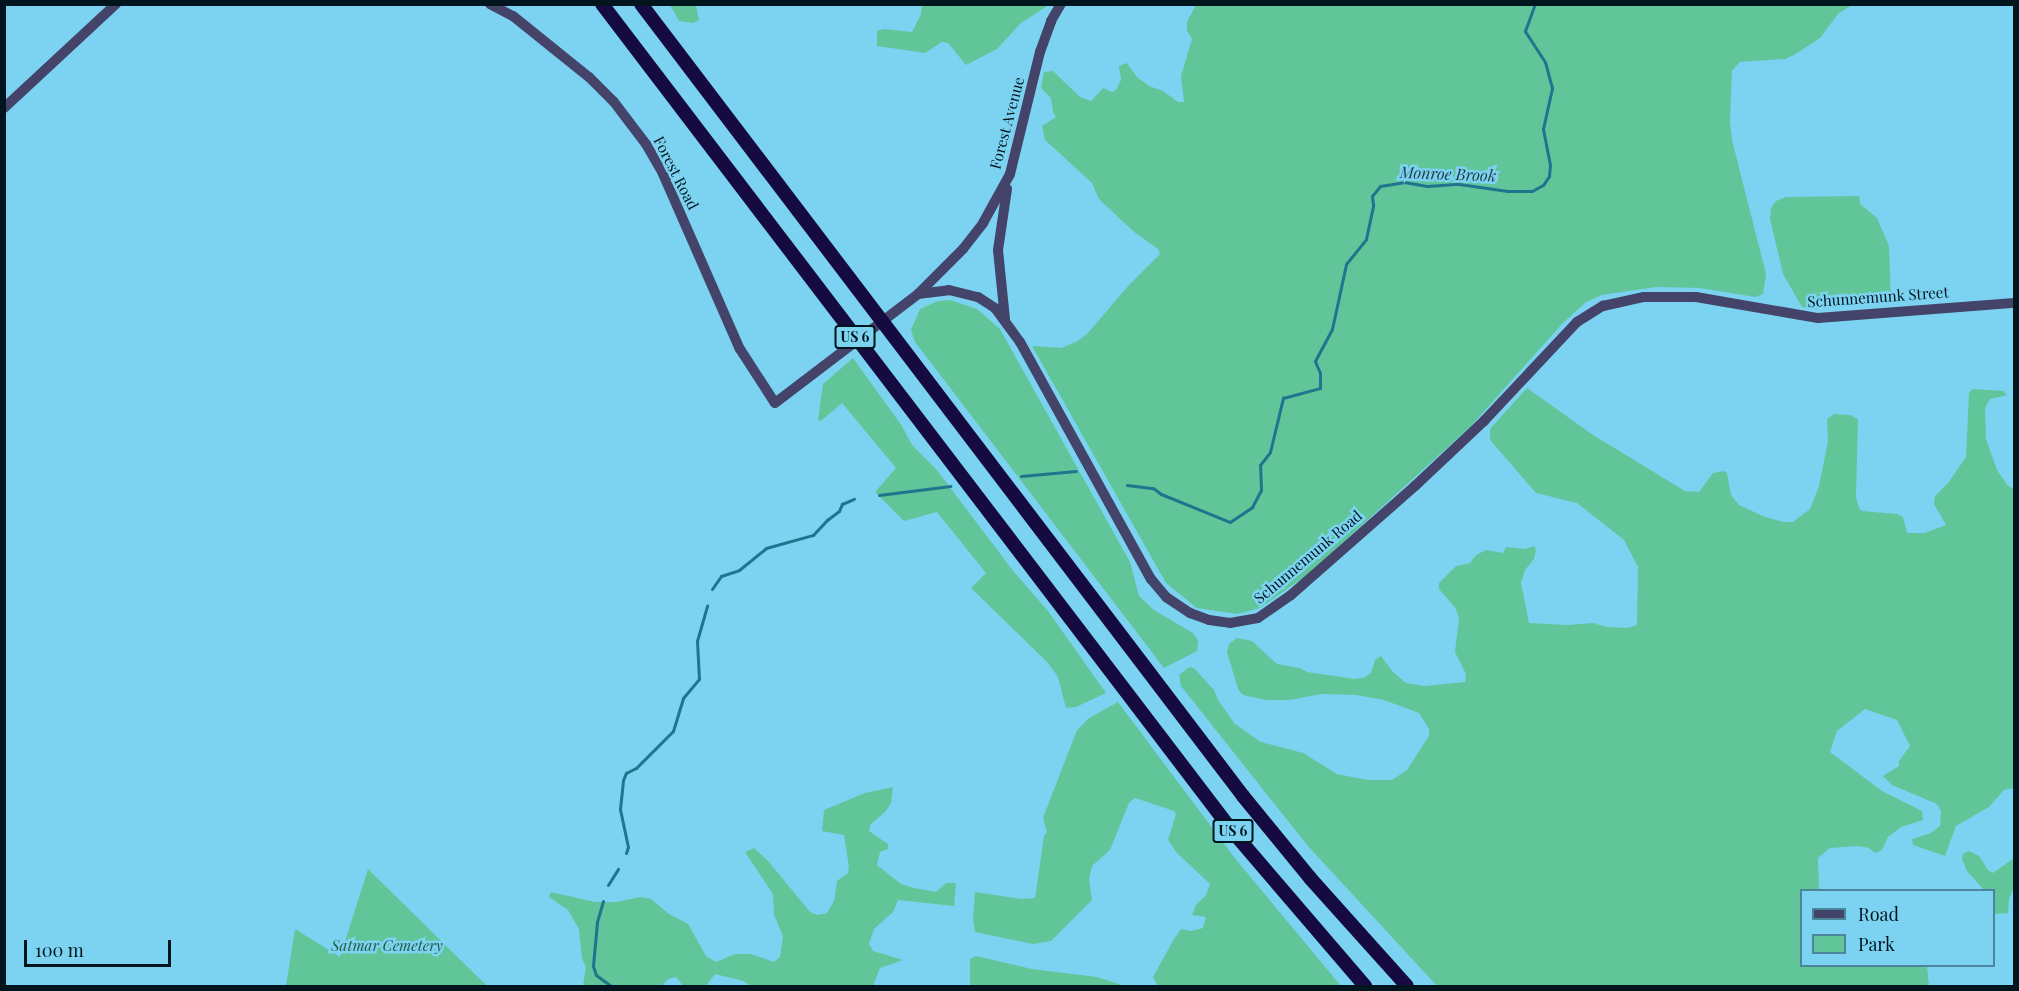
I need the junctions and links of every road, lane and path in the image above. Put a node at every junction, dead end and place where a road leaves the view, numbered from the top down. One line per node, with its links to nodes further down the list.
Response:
1 (116, 4): 6 (street)
2 (490, 4): 12 (street, Forest Road)
3 (602, 4): 13 (highway, US 6)
4 (641, 4): 14 (highway, US 6)
5 (1061, 4): 7 (street, Forest Avenue)
6 (4, 108)
7 (1010, 174): 8 (street, Forest Avenue); 11 (street, Schunnemunk Road)
8 (918, 294): 11 (street, Schunnemunk Road); 12 (street, Forest Avenue)
9 (2014, 303): 10 (street, Schunnemunk Street)
10 (1603, 306): 11 (street, Schunnemunk Road)
11 (1005, 320)
12 (775, 403)
13 (1365, 987)
14 (1407, 987)

